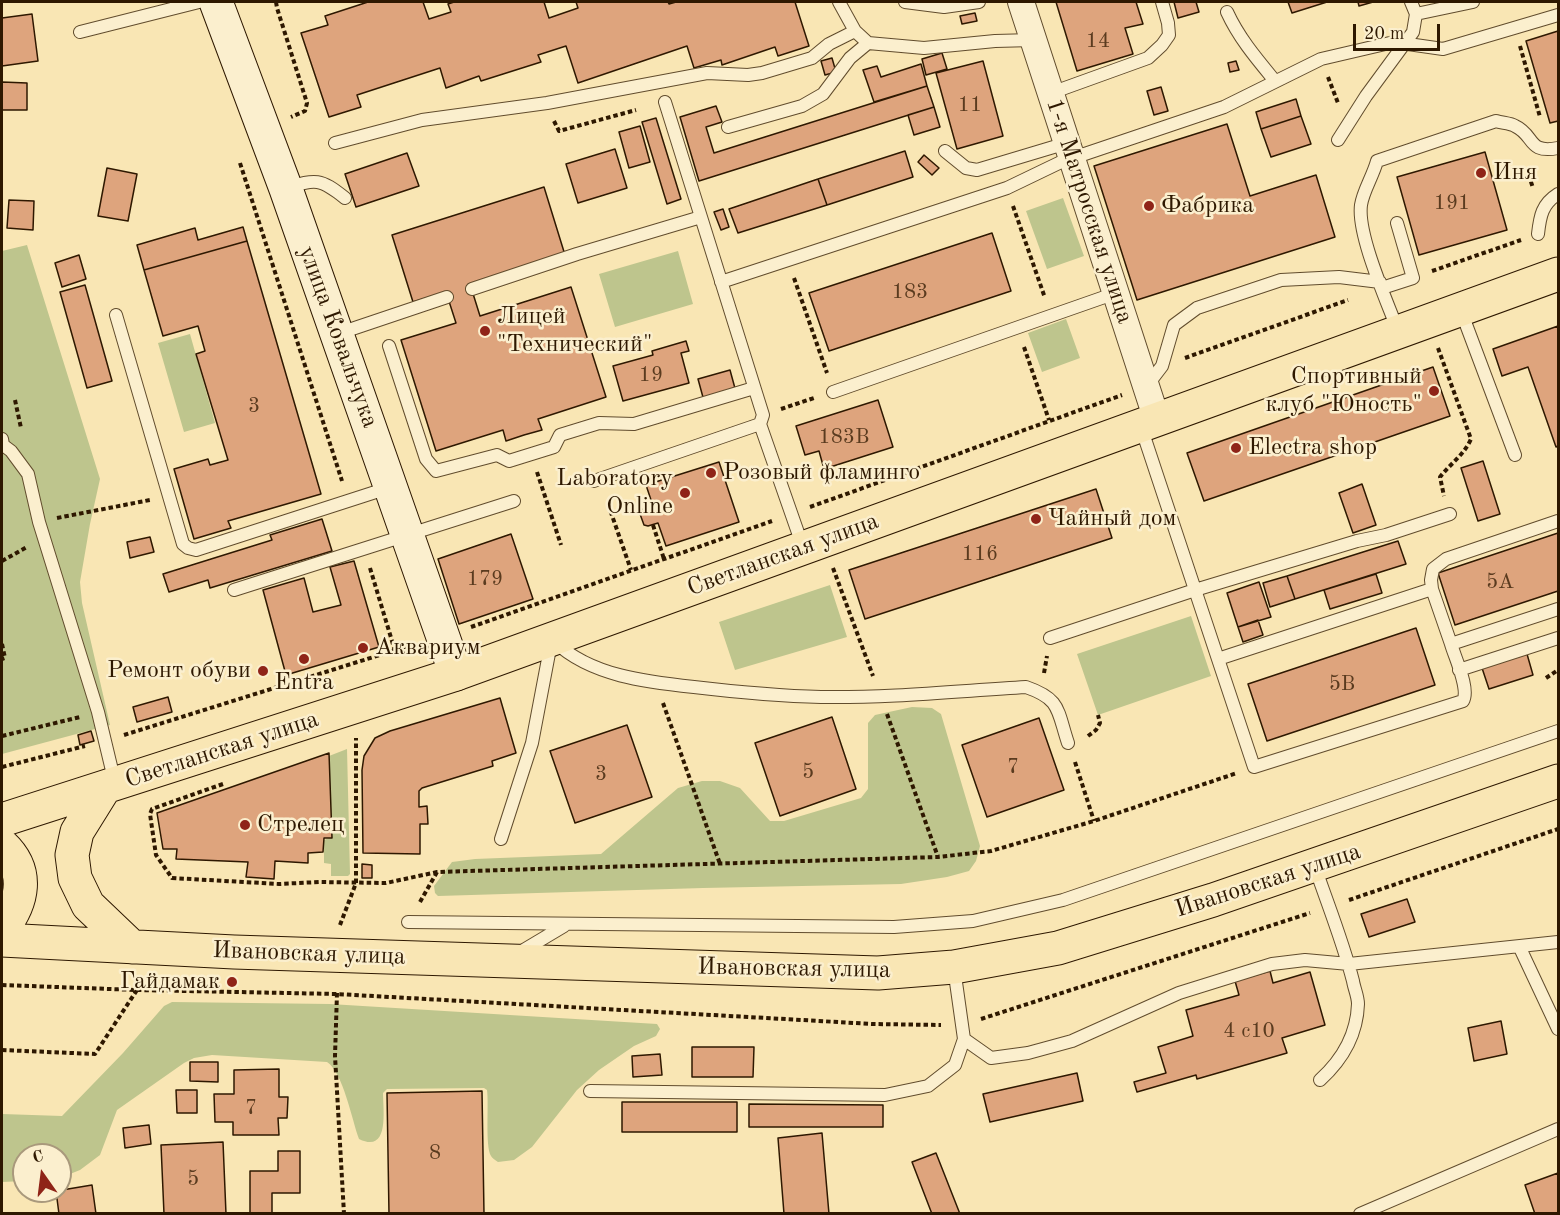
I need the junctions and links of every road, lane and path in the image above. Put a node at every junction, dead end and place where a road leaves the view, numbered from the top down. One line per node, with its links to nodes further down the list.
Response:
1 (199, 2): 15 (lane)
2 (216, 2): 34 (main road, улица Ковальчука)
3 (276, 2): 25 (path)
4 (839, 2): 14 (lane)
5 (905, 2): 6 (lane)
6 (980, 2)
7 (1021, 2): 16 (street, 1-я Матросская улица)
8 (1162, 2): 22 (lane)
9 (1411, 2): 12 (lane)
10 (1473, 2): 12 (lane)
11 (1227, 12): 21 (lane)
12 (1416, 14): 18 (lane)
13 (1558, 15): 18 (lane)
14 (855, 31): 17 (lane); 29 (lane)
15 (80, 32)
16 (1033, 40): 17 (lane); 22 (street, 1-я Матросская улица)
17 (868, 43): 27 (lane)
18 (1404, 43): 19 (lane); 26 (lane)
19 (1321, 59): 21 (lane); 26 (path)
20 (1524, 61): 23 (path)
21 (1275, 81): 31 (lane)
22 (1050, 93): 31 (street, 1-я Матросская улица)
23 (1534, 97)
24 (665, 102): 37 (lane)
25 (301, 113)
26 (1347, 125): 28 (lane)
27 (728, 127)
28 (1338, 140)
29 (335, 143)
30 (1558, 148): 45 (lane)
31 (1069, 150): 32 (lane); 41 (lane); 47 (street, 1-я Матросская улица)
32 (945, 151)
33 (239, 160): 72 (path)
34 (286, 189): 36 (lane); 54 (main road, улица Ковальчука)
35 (1558, 194): 40 (lane)
36 (345, 198)
37 (701, 217): 44 (lane); 46 (lane)
38 (1019, 223): 51 (path)
39 (1397, 223): 43 (lane)
40 (1538, 234): 43 (path)
41 (788, 260): 44 (lane); 60 (path)
42 (1558, 274): 49 (main road, Светланская улица)
43 (1413, 278): 45 (lane)
44 (721, 282): 59 (lane)
45 (1381, 285): 53 (lane); 57 (path); 57 (lane)
46 (472, 289)
47 (1116, 293): 51 (lane); 58 (street, 1-я Матросская улица)
48 (447, 297): 54 (lane)
49 (1461, 310): 53 (main road, Светланская улица); 68 (lane)
50 (116, 315): 71 (lane)
51 (1052, 315): 52 (lane)
52 (1017, 327): 60 (lane); 63 (path)
53 (1399, 332): 64 (main road, Светланская улица)
54 (337, 334): 70 (main road, улица Ковальчука)
55 (1437, 344): 75 (path)
56 (389, 346): 67 (lane)
57 (1162, 366): 58 (lane)
58 (1146, 387): 64 (street, 1-я Матросская улица)
59 (754, 388): 62 (lane); 67 (lane)
60 (833, 392): 62 (path)
61 (15, 400): 65 (path)
62 (761, 420): 69 (lane); 81 (lane)
63 (1049, 420)
64 (1149, 423): 81 (main road, Светланская улица); 88 (lane)
65 (21, 429)
66 (2, 439): 77 (lane)
67 (531, 455): 80 (path)
68 (1515, 455)
69 (594, 481)
70 (392, 487): 72 (lane); 79 (main road, улица Ковальчука)
71 (168, 497): 72 (lane); 77 (path)
72 (349, 501)
73 (514, 501): 79 (lane)
74 (608, 504): 85 (path)
75 (1450, 514): 88 (lane)
76 (1558, 521): 86 (lane)
77 (39, 522): 107 (lane)
78 (653, 525): 83 (path)
79 (408, 535): 82 (lane); 90 (main road, улица Ковальчука)
80 (561, 545)
81 (803, 548): 93 (main road, Светланская улица)
82 (364, 549): 87 (lane); 96 (path)
83 (664, 559)
84 (832, 564): 97 (path)
85 (631, 570)
86 (1432, 589): 95 (lane); 98 (lane)
87 (234, 590)
88 (1195, 590): 91 (lane); 98 (lane)
89 (1558, 609): 95 (lane)
90 (442, 635): 96 (path); 102 (main road, улица Ковальчука)
91 (1050, 638): 105 (path)
92 (1558, 638): 100 (lane)
93 (552, 639): 102 (main road, Светланская улица); 104 (lane); 124 (lane)
94 (2, 644): 99 (path)
95 (1451, 644): 100 (lane)
96 (395, 651): 113 (path)
97 (864, 652)
98 (1218, 658): 118 (lane)
99 (2, 659)
100 (1459, 670): 118 (lane)
101 (1558, 670): 103 (path)
102 (456, 674): 121 (main road, Светланская улица)
103 (1546, 678)
104 (656, 683): 106 (lane); 127 (path)
105 (1041, 692): 106 (lane); 115 (lane)
106 (880, 696): 126 (path)
107 (98, 712): 110 (path); 113 (lane)
108 (1098, 715): 111 (path)
109 (1558, 731): 131 (lane)
110 (2, 736)
111 (1087, 736)
112 (356, 739): 114 (path)
113 (106, 740): 117 (path); 121 (lane)
114 (345, 742)
115 (1068, 743): 123 (path)
116 (356, 745): 129 (path)
117 (2, 767)
118 (1254, 767): 123 (path)
119 (1558, 781): 128 (main road, Ивановская улица)
120 (231, 782): 129 (path)
121 (110, 785): 122 (main road, Светланская улица); 135 (main road)
122 (2, 820)
123 (1094, 821): 126 (path)
124 (501, 839)
125 (2, 845): 132 (main road)
126 (938, 857): 127 (path)
127 (720, 864): 129 (path)
128 (1315, 866): 139 (lane); 140 (main road, Ивановская улица)
129 (356, 883): 137 (path)
130 (408, 922): 131 (lane)
131 (564, 925): 138 (lane)
132 (2, 929)
133 (2, 940): 135 (main road, Ивановская улица)
134 (1558, 942): 136 (lane)
135 (132, 947): 137 (main road, Ивановская улица)
136 (1520, 948): 139 (lane); 143 (lane)
137 (339, 955): 138 (main road, Ивановская улица)
138 (506, 961): 140 (main road, Ивановская улица)
139 (1349, 964): 144 (lane); 146 (lane)
140 (954, 967): 144 (lane)
141 (137, 990): 145 (path)
142 (337, 994): 150 (path)
143 (1558, 1029)
144 (964, 1039): 147 (lane)
145 (2, 1050)
146 (1320, 1080)
147 (590, 1091)
148 (1558, 1129): 149 (lane)
149 (1382, 1209): 151 (lane)
150 (344, 1214)
151 (1360, 1214)

